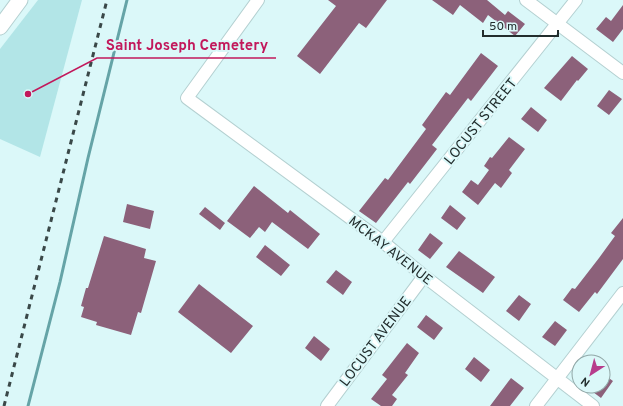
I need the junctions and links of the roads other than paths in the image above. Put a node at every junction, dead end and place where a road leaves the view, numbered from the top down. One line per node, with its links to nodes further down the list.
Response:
1 (20, 0): 6 (main road)
2 (258, 0): 8 (street, MCKAY AVENUE)
3 (526, 0): 5 (street)
4 (576, 0): 5 (street, LOCUST STREET)
5 (558, 24): 7 (street); 8 (street, LOCUST STREET)
6 (0, 27)
7 (623, 73)
8 (383, 242): 9 (street, MCKAY AVENUE)
9 (424, 276): 11 (street, MCKAY AVENUE); 12 (street, LOCUST AVENUE)
10 (623, 292): 11 (street)
11 (556, 378): 13 (street); 14 (street, MCKAY AVENUE)
12 (327, 406)
13 (536, 406)
14 (593, 406)

